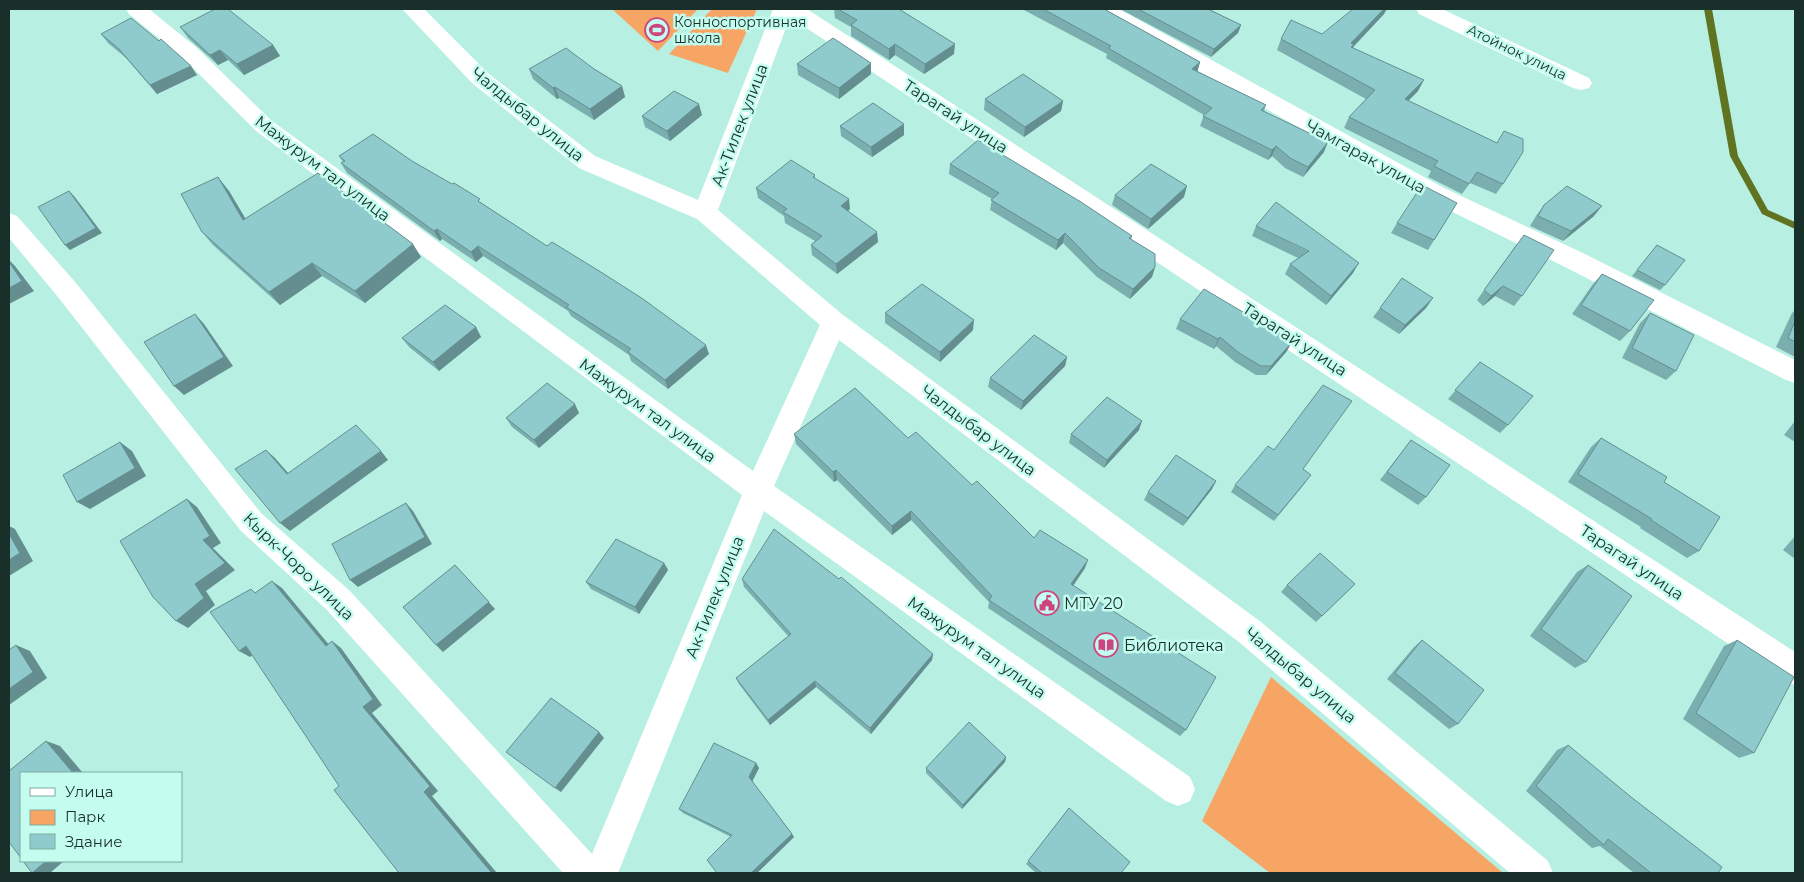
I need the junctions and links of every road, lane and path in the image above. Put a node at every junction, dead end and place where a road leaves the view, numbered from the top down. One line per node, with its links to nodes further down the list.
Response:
1 (136, 9): 12 (street, Мажурум тал улица)
2 (412, 9): 8 (street, Чалдыбар улица)
3 (783, 9): 8 (street, Ак-Тилек улица)
4 (793, 9): 13 (street, Тарагай улица)
5 (1104, 9): 11 (street, Чамгарак улица)
6 (1426, 9): 7 (street, Атойнок улица)
7 (1581, 83)
8 (705, 213): 10 (street, Чалдыбар улица)
9 (9, 222): 15 (street, Кырк-Чоро улица)
10 (834, 322): 12 (street, Ак-Тилек улица); 17 (street, Чалдыбар улица)
11 (1795, 372)
12 (758, 491): 14 (street, Мажурум тал улица); 16 (street, Ак-Тилек улица)
13 (1795, 670)
14 (1178, 789)
15 (586, 873)
16 (601, 873)
17 (1536, 873)

